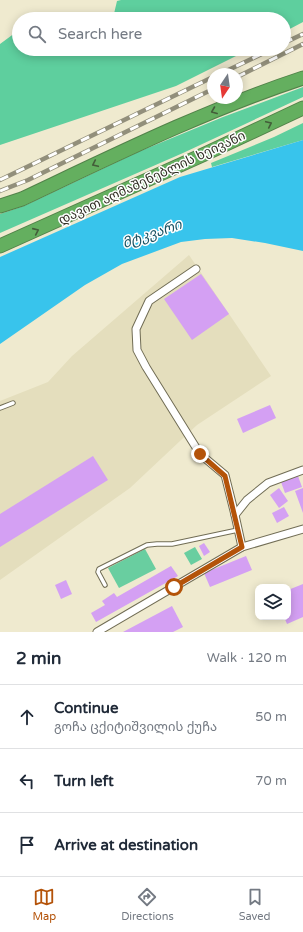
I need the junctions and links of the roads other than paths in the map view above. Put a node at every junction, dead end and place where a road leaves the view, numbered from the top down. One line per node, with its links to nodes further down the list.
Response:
1 (303, 78): 3 (highway, one-way to 3)
2 (303, 108): 4 (highway, დავით აღმაშენებლის ხეივანი, one-way to 2)
3 (0, 206)
4 (0, 246)
5 (196, 269): 9 (street)
6 (13, 403): 7 (lane)
7 (0, 408)
8 (303, 470): 9 (street)
9 (235, 515): 11 (street)
10 (303, 529): 12 (street)
11 (238, 530): 12 (street); 13 (lane)
12 (242, 547): 14 (street)
13 (105, 585)
14 (97, 632)

